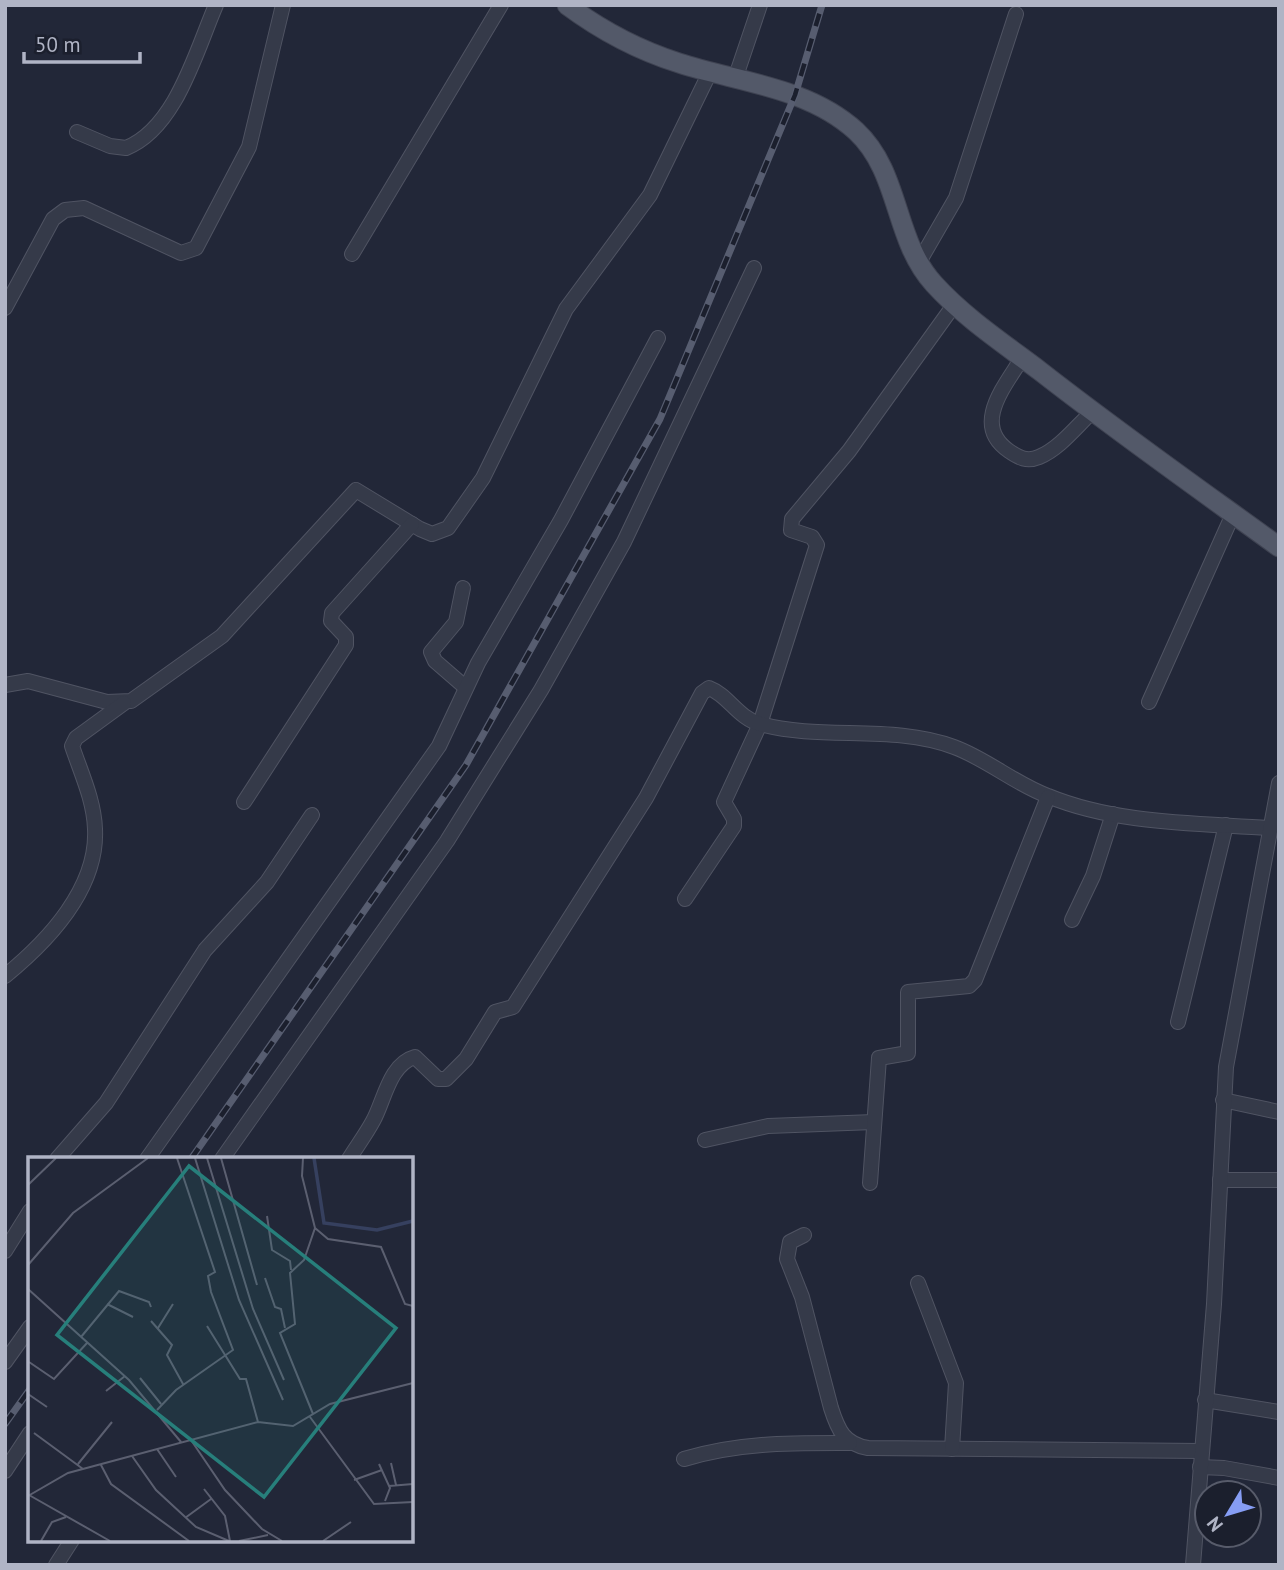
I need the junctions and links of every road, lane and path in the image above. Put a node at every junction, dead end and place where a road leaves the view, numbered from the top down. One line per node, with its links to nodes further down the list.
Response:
1 (216, 5): 9 (street)
2 (283, 5): 14 (street)
3 (500, 5): 10 (street)
4 (567, 5): 7 (main road)
5 (760, 5): 8 (street)
6 (1016, 15): 11 (street)
7 (710, 72): 8 (main road); 19 (street)
8 (735, 79): 11 (main road)
9 (78, 132)
10 (352, 254)
11 (919, 262): 13 (main road)
12 (754, 268): 44 (street)
13 (954, 305): 16 (main road); 26 (street)
14 (5, 308)
15 (658, 338): 23 (street)
16 (1022, 358): 17 (main road); 17 (street)
17 (1092, 412): 18 (main road)
18 (1233, 514): 20 (main road); 24 (street)
19 (412, 524): 25 (street); 29 (street)
20 (1279, 547)
21 (463, 588): 23 (street)
22 (5, 685): 25 (street)
23 (465, 687): 43 (street)
24 (1149, 702)
25 (124, 703): 36 (street)
26 (760, 724): 28 (street); 34 (street); 45 (street)
27 (1279, 783): 33 (street)
28 (1048, 797): 30 (street); 40 (street)
29 (244, 802)
30 (1113, 814): 32 (street); 35 (street)
31 (312, 815): 42 (street)
32 (1226, 825): 33 (street); 37 (street)
33 (1268, 828): 38 (street)
34 (685, 899)
35 (1072, 920)
36 (5, 976)
37 (1178, 1022)
38 (1223, 1100): 39 (street); 46 (street)
39 (1279, 1112)
40 (874, 1122): 41 (street); 48 (street)
41 (705, 1140)
42 (59, 1157)
43 (148, 1157)
44 (223, 1157)
45 (350, 1157)
46 (1220, 1180): 47 (street); 55 (street)
47 (1279, 1180)
48 (870, 1183)
49 (28, 1214): 51 (street)
50 (804, 1235): 58 (street)
51 (5, 1251)
52 (918, 1283): 59 (street)
53 (28, 1330): 54 (street)
54 (5, 1362)
55 (1205, 1400): 56 (street); 60 (street)
56 (1279, 1412)
57 (28, 1436): 63 (street)
58 (850, 1443): 59 (street); 61 (street)
59 (952, 1449): 60 (street)
60 (1201, 1451): 62 (street)
61 (684, 1459)
62 (1200, 1467): 64 (street); 67 (street)
63 (5, 1471)
64 (1279, 1478)
65 (71, 1542): 66 (street)
66 (56, 1565)
67 (1194, 1565)

